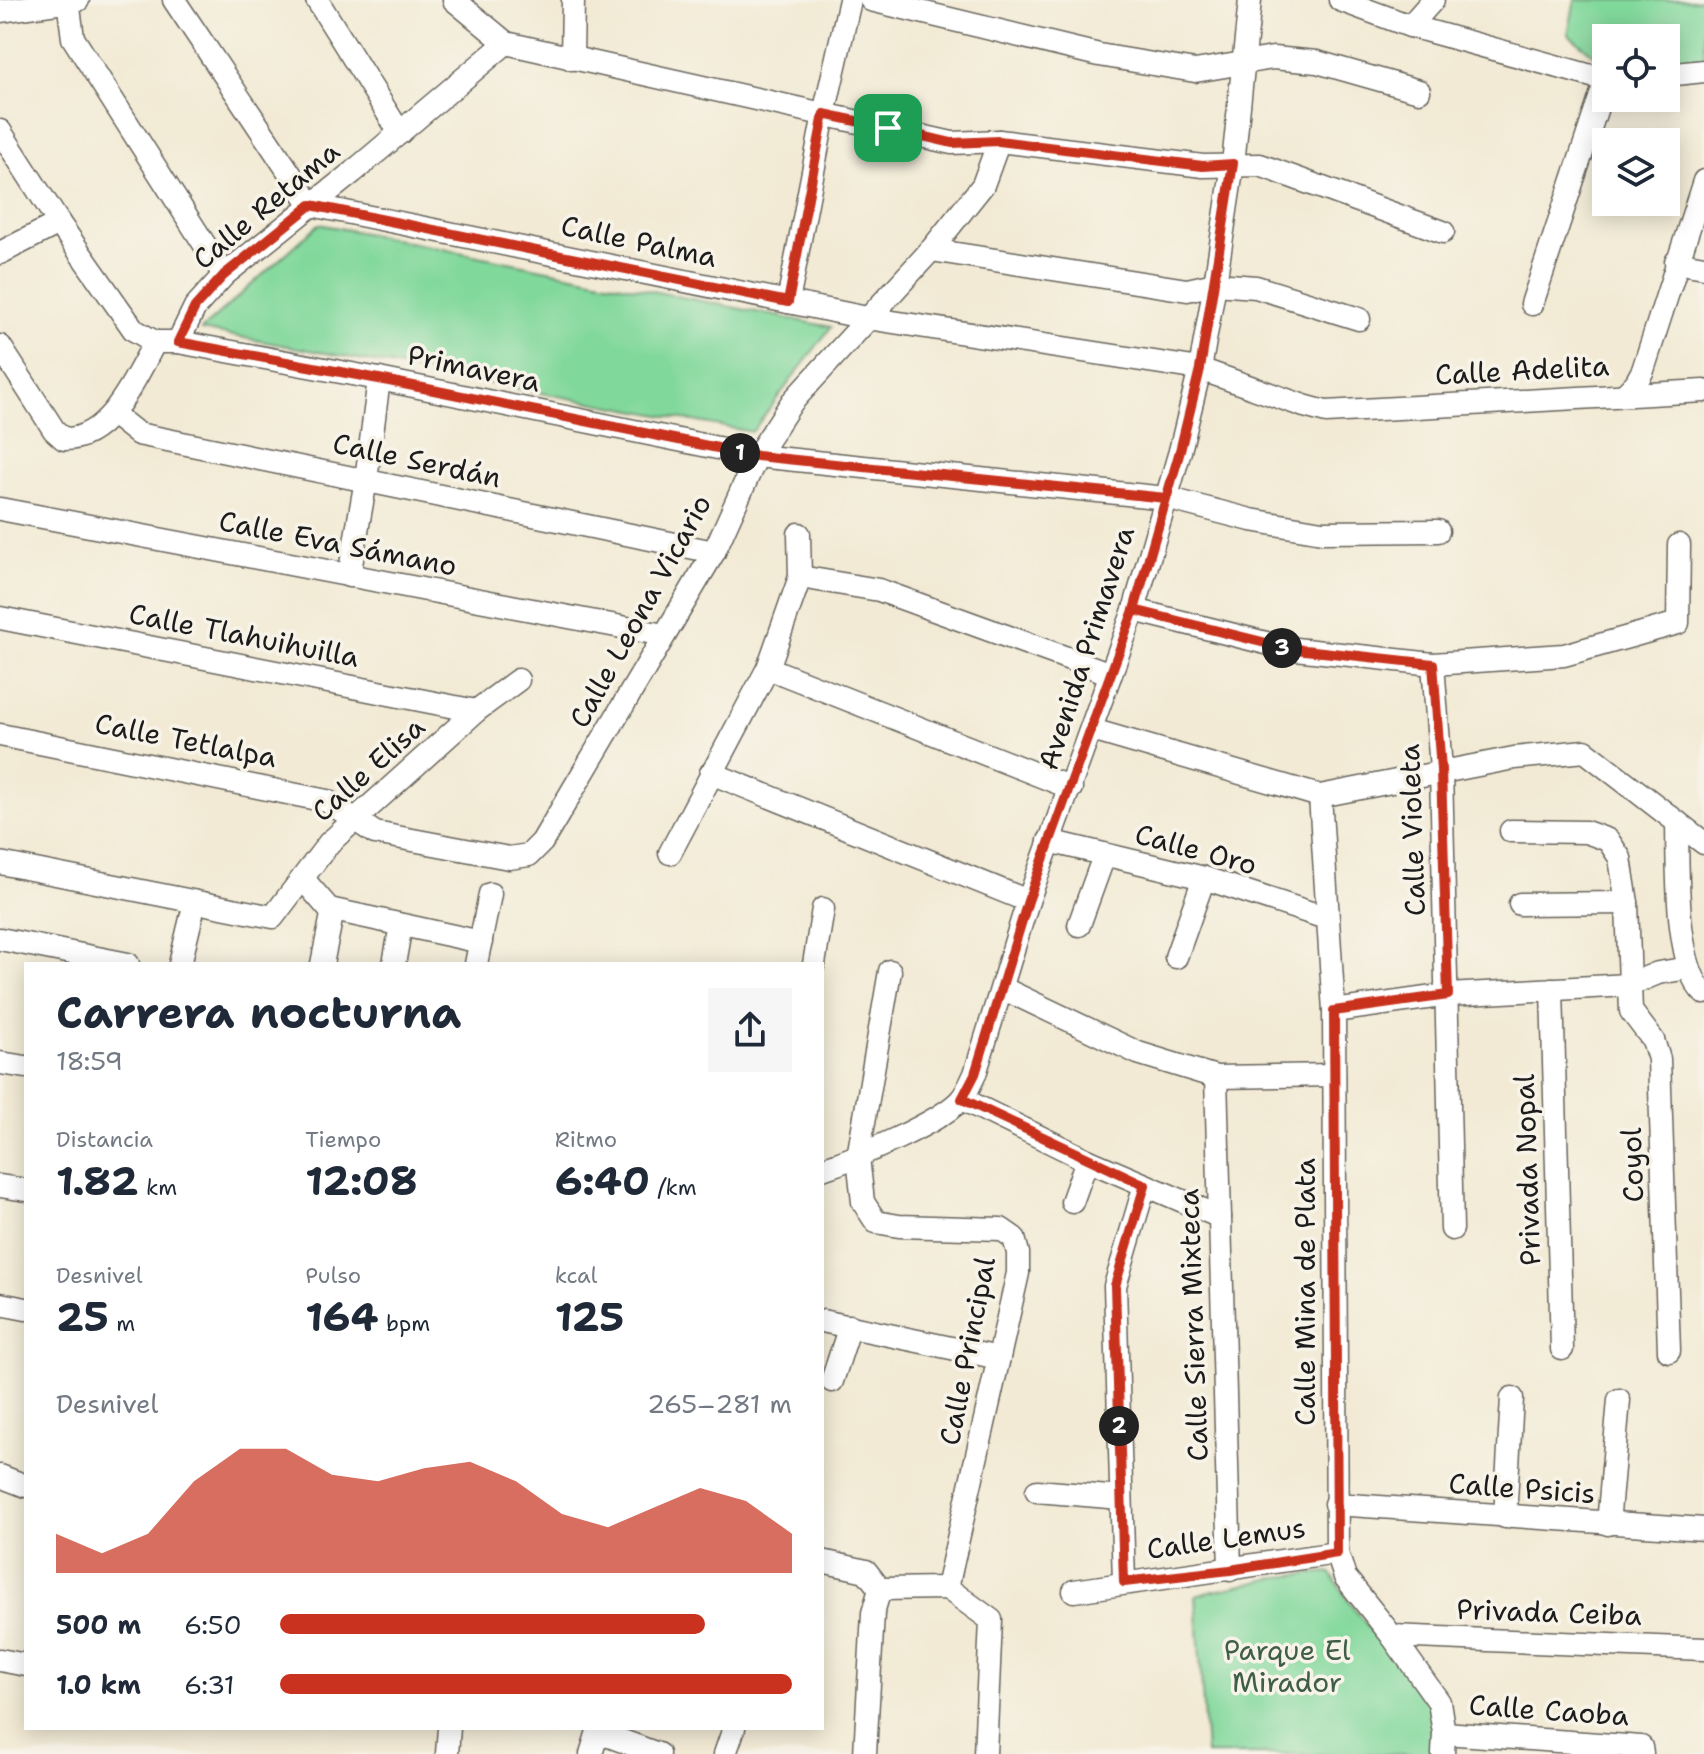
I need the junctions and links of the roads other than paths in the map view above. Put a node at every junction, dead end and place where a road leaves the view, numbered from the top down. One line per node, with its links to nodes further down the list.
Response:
1 (72, 0): 11 (street); 34 (street)
2 (174, 0): 27 (street)
3 (317, 0): 23 (street)
4 (454, 0): 13 (street)
5 (573, 0): 14 (street)
6 (850, 0): 21 (street)
7 (871, 0): 15 (street)
8 (1250, 0): 15 (street, Avenida Primavera)
9 (1340, 0): 12 (street)
10 (1433, 0): 12 (street)
11 (0, 11)
12 (1410, 26): 18 (street)
13 (506, 43): 14 (street); 23 (street, Calle Retama)
14 (572, 59): 21 (street)
15 (1243, 65): 19 (street); 25 (street, Avenida Primavera)
16 (1704, 71): 17 (street)
17 (1680, 74)
18 (1592, 76)
19 (1419, 91)
20 (1595, 112): 37 (street)
21 (824, 114): 24 (street); 36 (street)
22 (0, 131): 28 (street)
23 (400, 133): 27 (street, Calle Retama)
24 (999, 141): 25 (street); 30 (street, Calle Leona Vicario)
25 (1233, 164): 29 (street); 35 (street, Avenida Primavera)
26 (1704, 181): 32 (street, Calle Adelita)
27 (311, 205): 34 (street, Calle Retama); 36 (street, Calle Palma)
28 (59, 223): 31 (street); 40 (street)
29 (1443, 232)
30 (931, 250): 35 (street); 38 (street, Calle Leona Vicario)
31 (0, 253)
32 (1676, 262): 33 (street); 45 (street, Calle Adelita)
33 (1704, 267)
34 (224, 275): 40 (street, Calle Retama)
35 (1215, 284): 39 (street); 42 (street, Avenida Primavera)
36 (788, 302): 38 (street, Calle Palma)
37 (1532, 304)
38 (867, 318): 42 (street, Calle Palma); 47 (street, Calle Leona Vicario)
39 (1359, 319)
40 (166, 342): 43 (street, Primavera); 46 (street, Calle Retama)
41 (0, 346): 46 (street, Calle Retama)
42 (1200, 369): 45 (street, Calle Adelita); 49 (street, Avenida Primavera)
43 (379, 379): 47 (street, Primavera); 48 (street)
44 (1704, 391): 45 (street)
45 (1625, 394)
46 (114, 415): 48 (street, Calle Serdán)
47 (757, 456): 49 (street, Primavera); 54 (street, Calle Leona Vicario)
48 (366, 480): 54 (street, Calle Serdán); 55 (street)
49 (1166, 498): 51 (street, Primavera); 57 (street, Avenida Primavera)
50 (0, 509): 55 (street, Calle Eva Sámano)
51 (1438, 531)
52 (799, 534): 56 (street)
53 (1679, 545): 60 (street)
54 (714, 552): 59 (street, Calle Leona Vicario)
55 (349, 576): 59 (street, Calle Eva Sámano)
56 (800, 577): 61 (street); 62 (street)
57 (1134, 610): 60 (street); 62 (street, Avenida Primavera)
58 (0, 618): 64 (street, Calle Tlahuihuilla)
59 (664, 635): 71 (street, Calle Leona Vicario)
60 (1433, 664): 67 (street, Calle Violeta)
61 (768, 668): 68 (street); 69 (street)
62 (1111, 674): 65 (street, Avenida Primavera)
63 (518, 680): 64 (street, Calle Elisa)
64 (476, 711): 71 (street, Calle Elisa)
65 (1092, 730): 69 (street, Avenida Primavera); 70 (street)
66 (0, 735): 71 (street, Calle Tetlalpa)
67 (1441, 770): 70 (street); 72 (street); 105 (street, Calle Violeta)
68 (711, 773): 76 (street); 82 (street)
69 (1071, 788): 74 (street, Avenida Primavera)
70 (1320, 796): 88 (street, Calle Mina de Plata)
71 (353, 821): 80 (street, Calle Elisa)
72 (1677, 822): 75 (street); 99 (street)
73 (1511, 831): 84 (street)
74 (1049, 841): 77 (street, Calle Oro); 82 (street, Avenida Primavera)
75 (1704, 843)
76 (670, 853)
77 (1104, 856): 79 (street, Calle Oro); 90 (street)
78 (0, 863): 83 (street)
79 (1204, 878): 88 (street, Calle Oro); 93 (street)
80 (303, 879): 83 (street, Calle Elisa); 87 (street)
81 (490, 894): 92 (street)
82 (1028, 901): 102 (street, Avenida Primavera)
83 (195, 902): 95 (street)
84 (1627, 903): 85 (street); 101 (street)
85 (1520, 904)
86 (823, 909): 98 (street)
87 (333, 910): 89 (street); 96 (street)
88 (1326, 918): 106 (street, Calle Mina de Plata)
89 (401, 925): 92 (street); 97 (street)
90 (1079, 925)
91 (0, 939): 94 (street)
92 (478, 953)
93 (1176, 957)
94 (118, 962)
95 (180, 962)
96 (322, 962)
97 (394, 962)
98 (814, 962)
99 (1689, 968): 101 (street); 104 (street)
100 (890, 971): 112 (street)
101 (1629, 985): 103 (street); 126 (street, Coyol)
102 (1002, 988): 110 (street); 111 (street, Avenida Primavera)
103 (1552, 989): 105 (street); 125 (street, Privada Nopal)
104 (1704, 993)
105 (1448, 995): 106 (street); 120 (street, Calle Violeta)
106 (1334, 1011): 109 (street, Calle Mina de Plata)
107 (0, 1063): 108 (street)
108 (24, 1067)
109 (1334, 1075): 110 (street); 135 (street, Calle Mina de Plata)
110 (1216, 1077): 119 (street, Calle Sierra Mixteca)
111 (962, 1099): 112 (street); 113 (street)
112 (858, 1157): 114 (street); 127 (street, Calle Principal)
113 (1087, 1160): 115 (street); 118 (street)
114 (824, 1168)
115 (1145, 1185): 119 (street); 134 (street)
116 (0, 1186): 117 (street)
117 (24, 1190)
118 (1072, 1202)
119 (1220, 1217): 141 (street, Calle Sierra Mixteca)
120 (1452, 1229)
121 (0, 1304): 122 (street)
122 (24, 1309)
123 (824, 1321): 124 (street)
124 (850, 1326): 127 (street); 128 (street)
125 (1562, 1349)
126 (1669, 1351)
127 (999, 1358): 143 (street, Calle Principal)
128 (832, 1381)
129 (1512, 1398): 136 (street)
130 (1619, 1400): 137 (street)
131 (0, 1476): 132 (street)
132 (24, 1485)
133 (1037, 1491): 134 (street)
134 (1121, 1498): 142 (street)
135 (1335, 1504): 136 (street, Calle Psicis); 139 (street, Calle Mina de Plata)
136 (1505, 1517): 137 (street, Calle Psicis)
137 (1608, 1524): 138 (street, Calle Psicis)
138 (1704, 1529)
139 (1337, 1553): 141 (street, Calle Lemus); 146 (street, Calle Mina de Plata)
140 (824, 1561): 144 (street)
141 (1230, 1570): 142 (street, Calle Lemus)
142 (1124, 1582): 145 (street, Calle Lemus)
143 (947, 1588): 144 (street); 159 (street)
144 (880, 1589): 158 (street)
145 (1074, 1591)
146 (1392, 1636): 147 (street, Privada Ceiba); 153 (street, Calle Mina de Plata)
147 (1704, 1649)
148 (0, 1660): 149 (street)
149 (24, 1665)
150 (449, 1730): 154 (street)
151 (599, 1730): 155 (street); 156 (street)
152 (733, 1730): 157 (street)
153 (1443, 1744): 160 (street, Calle Caoba)
154 (447, 1754)
155 (591, 1754)
156 (658, 1754)
157 (725, 1754)
158 (865, 1754)
159 (985, 1754)
160 (1642, 1754)

